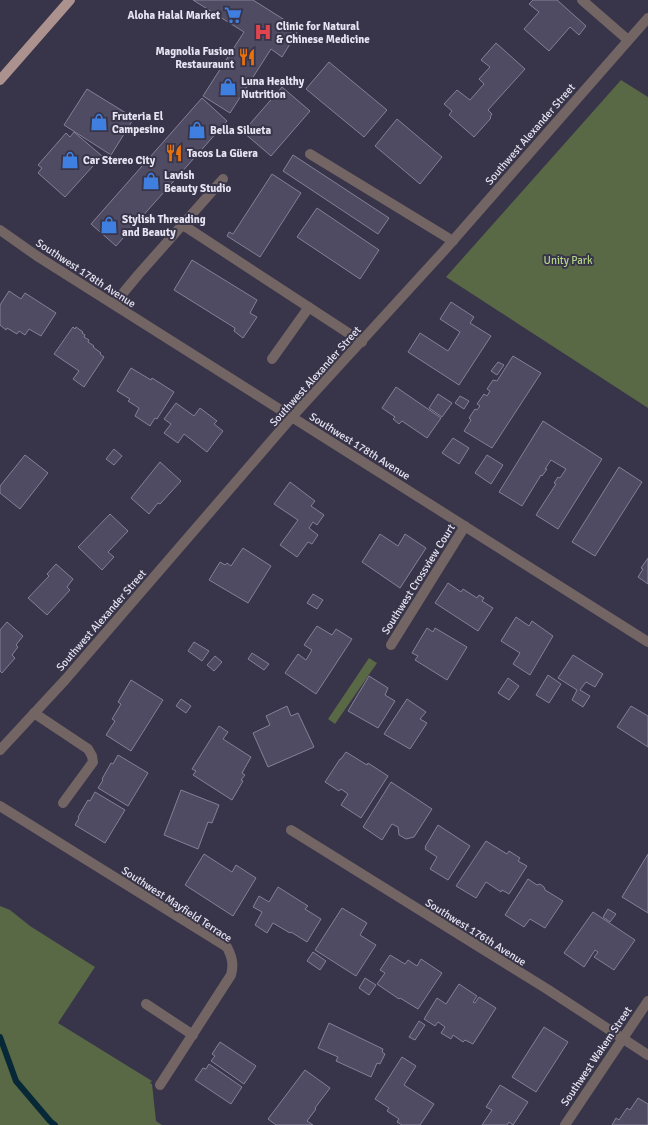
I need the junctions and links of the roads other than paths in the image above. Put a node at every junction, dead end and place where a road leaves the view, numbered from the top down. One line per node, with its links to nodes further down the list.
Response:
1 (70, 0): 5 (main road)
2 (582, 0): 4 (street)
3 (648, 18): 4 (street, Southwest Alexander Street)
4 (628, 40): 10 (street, Southwest Alexander Street)
5 (0, 80)
6 (310, 154): 10 (street)
7 (223, 179): 8 (street)
8 (183, 225): 11 (street); 12 (street)
9 (0, 230): 11 (street, Southwest 178th Avenue)
10 (453, 241): 13 (street, Southwest Alexander Street)
11 (114, 304): 15 (street, Southwest 178th Avenue)
12 (309, 307): 13 (street); 14 (street)
13 (362, 342): 15 (street, Southwest Alexander Street)
14 (272, 359)
15 (292, 417): 16 (street, Southwest 178th Avenue); 19 (street, Southwest Alexander Street)
16 (465, 526): 17 (street, Southwest 178th Avenue); 18 (street, Southwest Crossview Court)
17 (648, 642)
18 (391, 645)
19 (34, 713): 20 (street, Southwest Alexander Street); 21 (street)
20 (0, 750)
21 (63, 804)
22 (0, 806): 26 (street, Southwest Mayfield Terrace)
23 (291, 830): 27 (street, Southwest 176th Avenue)
24 (648, 1001): 27 (street, Southwest Wakem Street)
25 (146, 1004): 26 (street)
26 (192, 1035): 29 (street, Southwest Mayfield Terrace)
27 (623, 1039): 28 (street, Southwest 176th Avenue); 30 (street, Southwest Wakem Street)
28 (648, 1055)
29 (160, 1085)
30 (565, 1125)

